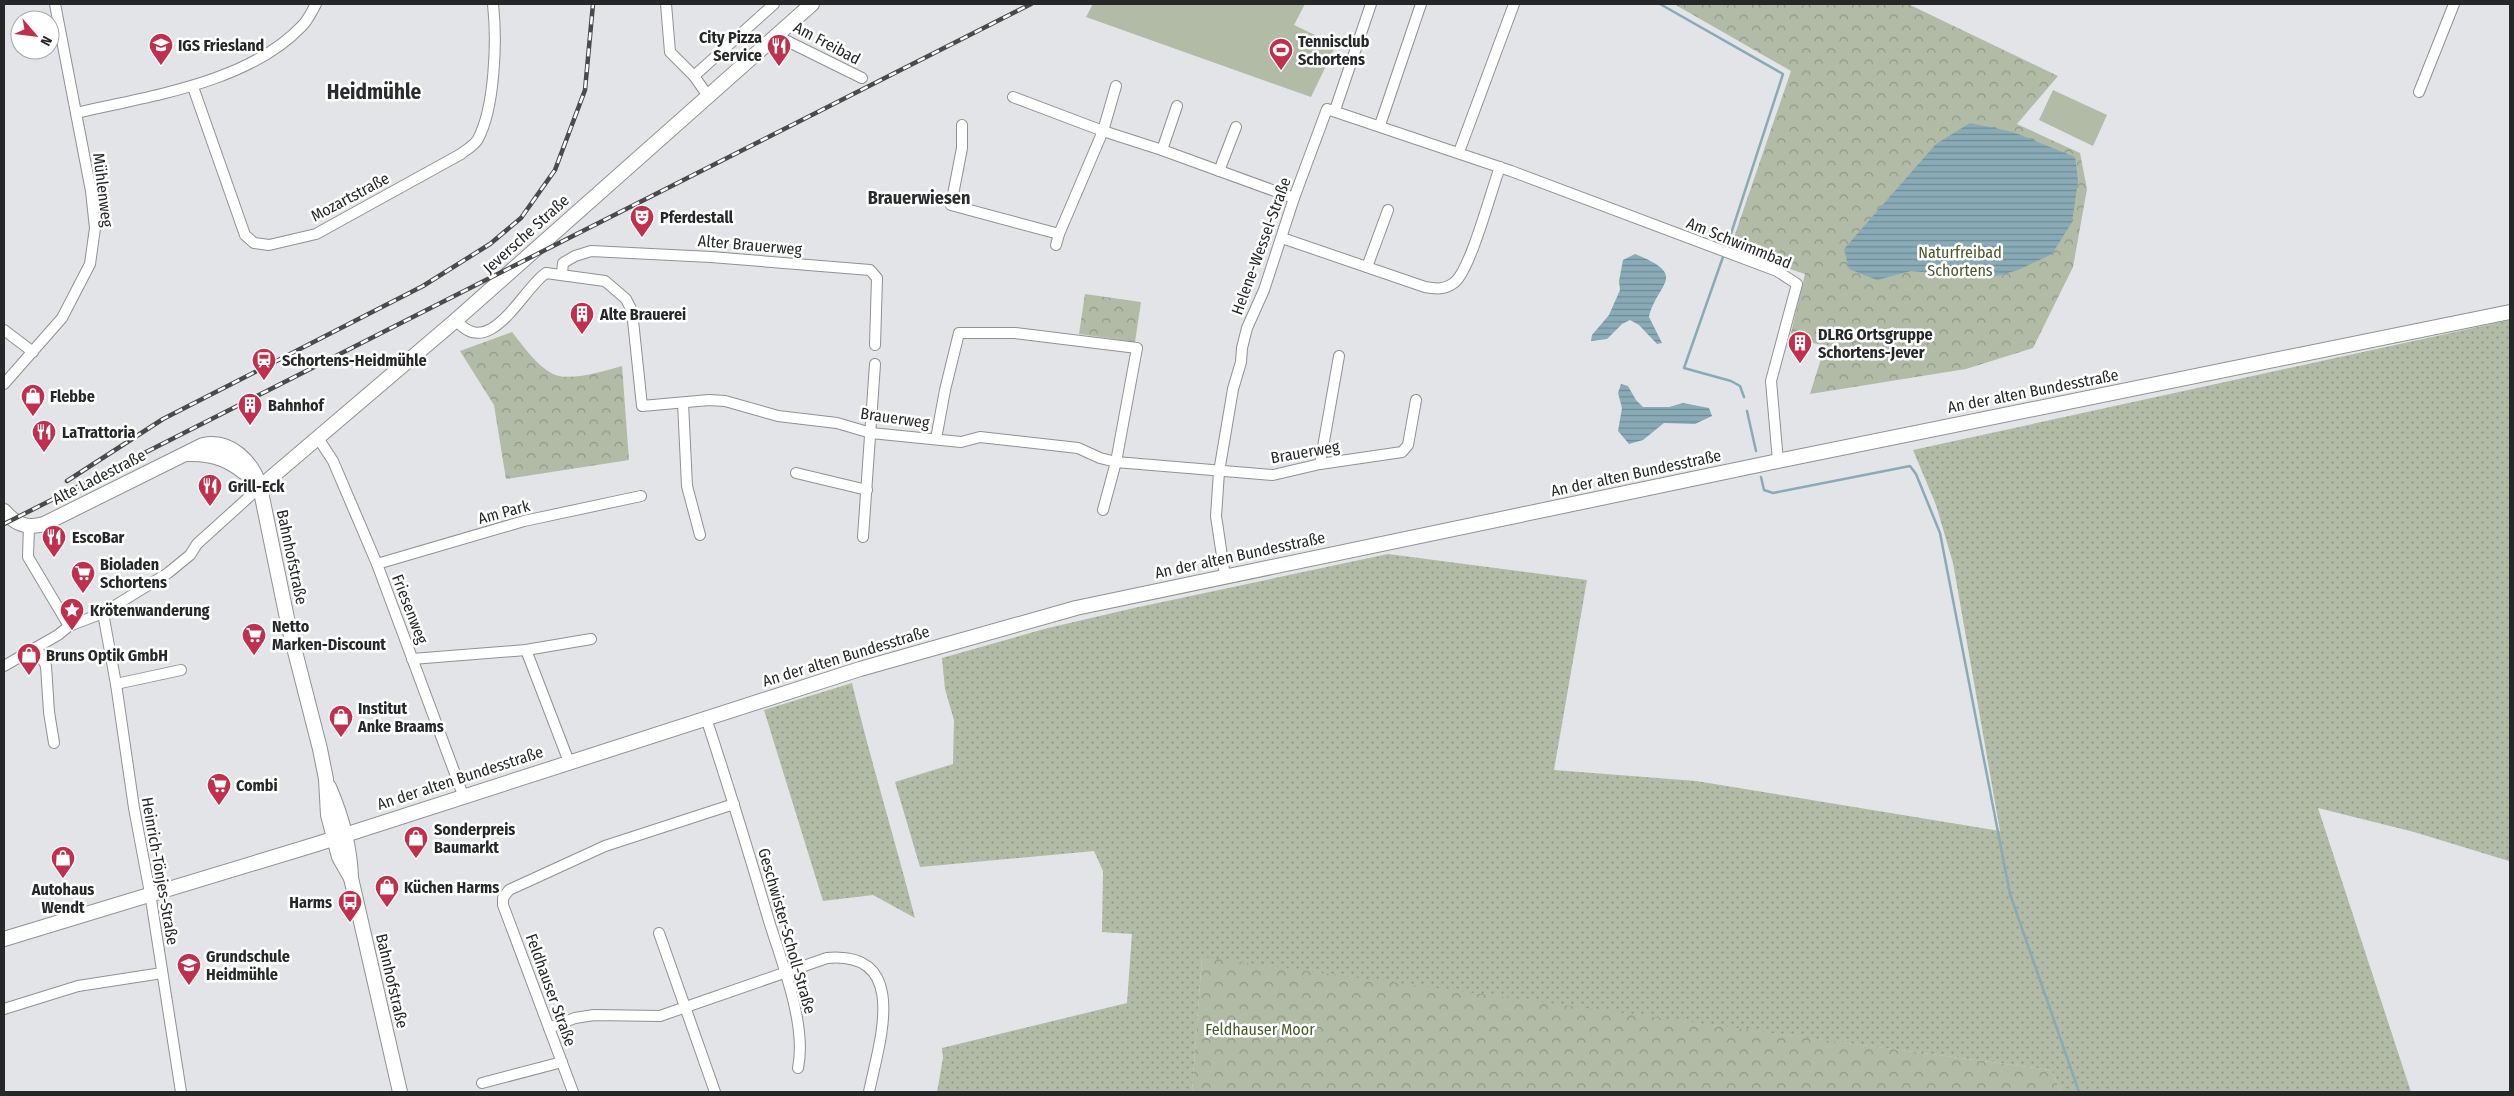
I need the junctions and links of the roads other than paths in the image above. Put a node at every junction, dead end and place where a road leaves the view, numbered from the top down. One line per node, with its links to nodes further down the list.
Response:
1 (55, 4): 21 (street, Mühlenweg)
2 (316, 4): 15 (street)
3 (493, 4): 15 (street, Mozartstraße)
4 (666, 4): 12 (street)
5 (774, 4): 12 (street)
6 (812, 4): 11 (street, Jeversche Straße)
7 (1371, 4): 20 (street)
8 (1420, 4): 23 (street)
9 (1514, 4): 27 (street)
10 (2454, 4): 16 (street)
11 (779, 34): 13 (street, Am Freibad); 17 (street, Jeversche Straße)
12 (694, 76): 17 (street)
13 (862, 78)
14 (1116, 86): 25 (street)
15 (193, 87): 21 (street)
16 (2419, 92)
17 (708, 96): 38 (street, Jeversche Straße)
18 (1013, 97): 25 (street)
19 (1177, 106): 26 (street)
20 (1335, 110): 23 (street); 30 (street, Helene-Wessel-Straße)
21 (76, 113): 41 (street, Mühlenweg)
22 (962, 125): 32 (street)
23 (1380, 125): 27 (street)
24 (1236, 127): 29 (street)
25 (1102, 131): 26 (street); 32 (street)
26 (1162, 150): 29 (street)
27 (1459, 152): 28 (street)
28 (1500, 167): 35 (street); 50 (street, Am Schwimmbad)
29 (1219, 170): 30 (street)
30 (1294, 198): 33 (street, Helene-Wessel-Straße)
31 (1388, 210): 35 (street)
32 (1059, 234): 34 (street)
33 (1282, 238): 35 (street); 53 (street, Helene-Wessel-Straße)
34 (1056, 245)
35 (1367, 267)
36 (562, 273): 38 (street, Brauerweg); 40 (street, Alter Brauerweg); 46 (street, Brauerweg)
37 (2510, 312): 50 (street, An der alten Bundesstraße)
38 (456, 320): 48 (street, Jeversche Straße)
39 (4, 330): 41 (street)
40 (876, 345)
41 (33, 352): 44 (street, Mühlenweg)
42 (1339, 356): 52 (street)
43 (875, 364): 47 (street)
44 (4, 384)
45 (1416, 400): 52 (street, Brauerweg)
46 (683, 403): 47 (street, Brauerweg); 61 (street)
47 (871, 433): 49 (street, Brauerweg); 56 (street)
48 (318, 438): 55 (street, Jeversche Straße); 63 (street, Friesenweg)
49 (936, 439): 51 (street, Brauerweg); 51 (street)
50 (1778, 461): 64 (street, An der alten Bundesstraße)
51 (1116, 462): 53 (street, Brauerweg); 58 (street)
52 (1320, 464): 53 (street, Brauerweg)
53 (1219, 472): 64 (street, Helene-Wessel-Straße)
54 (796, 473): 56 (street)
55 (260, 487): 60 (street, Alte Ladestraße); 65 (street); 79 (street, Bahnhofstraße)
56 (867, 490): 62 (street)
57 (641, 496): 63 (street, Am Park)
58 (1103, 510)
59 (4, 511): 60 (street)
60 (29, 526): 66 (street)
61 (700, 536)
62 (864, 537)
63 (376, 564): 70 (street, Friesenweg)
64 (1225, 576): 74 (street, An der alten Bundesstraße)
65 (102, 613): 66 (street); 73 (street, Heinrich-Tönjes-Straße)
66 (69, 626): 68 (street)
67 (590, 639): 69 (street)
68 (37, 648): 71 (street); 75 (street)
69 (526, 650): 70 (street); 76 (street)
70 (412, 659): 77 (street, Friesenweg)
71 (4, 666)
72 (181, 670): 73 (street)
73 (116, 684): 80 (street, Heinrich-Tönjes-Straße)
74 (706, 718): 76 (street, An der alten Bundesstraße); 78 (street, Geschwister-Scholl-Straße)
75 (54, 742)
76 (569, 762): 77 (street, An der alten Bundesstraße)
77 (463, 795): 79 (street, An der alten Bundesstraße)
78 (734, 804): 83 (street, Geschwister-Scholl-Straße); 87 (street, Feldhauser Straße)
79 (340, 836): 80 (street, An der alten Bundesstraße); 92 (street, Bahnhofstraße)
80 (150, 893): 82 (street, An der alten Bundesstraße); 84 (street, Heinrich-Tönjes-Straße)
81 (659, 934): 85 (street)
82 (4, 939)
83 (784, 972): 85 (street); 89 (street, Geschwister-Scholl-Straße); 95 (street)
84 (162, 973): 86 (street); 91 (street, Heinrich-Tönjes-Straße)
85 (683, 1007): 87 (street); 94 (street)
86 (4, 1009)
87 (549, 1028): 88 (street, Feldhauser Straße)
88 (562, 1062): 90 (street); 93 (street, Feldhauser Straße)
89 (798, 1068)
90 (482, 1084)
91 (181, 1092)
92 (400, 1092)
93 (573, 1092)
94 (715, 1092)
95 (869, 1092)

